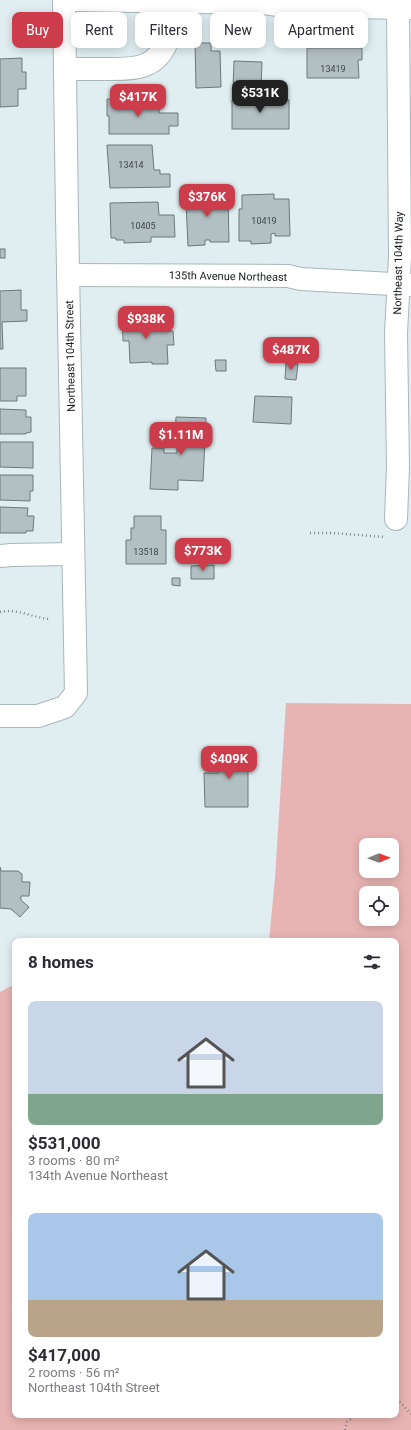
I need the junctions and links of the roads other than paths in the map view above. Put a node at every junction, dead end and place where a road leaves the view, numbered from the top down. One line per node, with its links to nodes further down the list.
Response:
1 (64, 0): 5 (street, Northeast 104th Street)
2 (74, 0): 3 (street)
3 (170, 1): 4 (street); 5 (street)
4 (405, 8): 7 (street, Northeast 104th Way)
5 (65, 69): 6 (street, Northeast 104th Street)
6 (68, 274): 7 (street, 135th Avenue Northeast); 10 (street, Northeast 104th Street)
7 (405, 285): 8 (street, Northeast 104th Way)
8 (404, 467): 9 (street, Northeast 104th Way)
9 (393, 528)
10 (73, 554): 11 (street); 12 (street, Northeast 104th Street)
11 (0, 556)
12 (0, 716)

